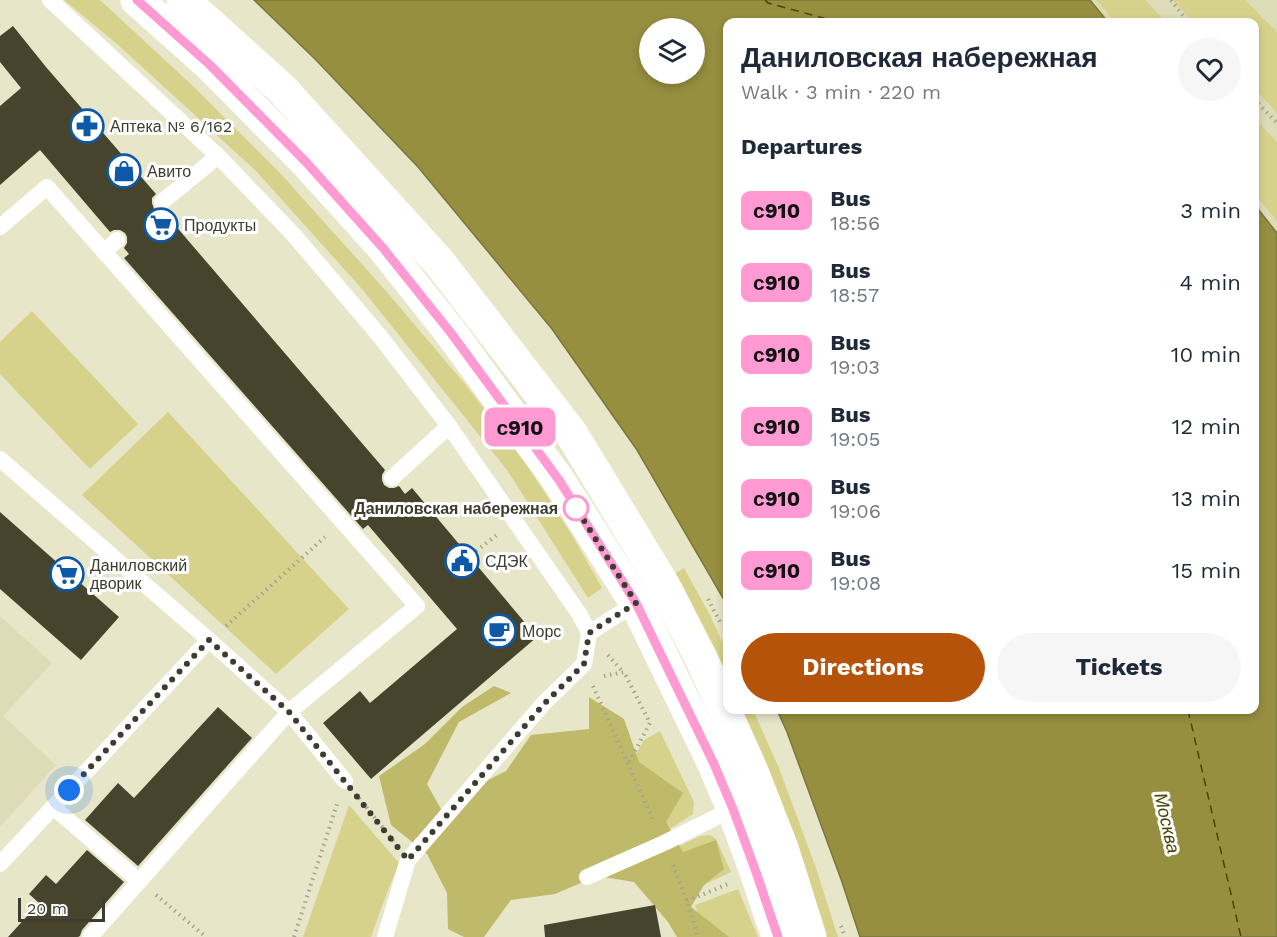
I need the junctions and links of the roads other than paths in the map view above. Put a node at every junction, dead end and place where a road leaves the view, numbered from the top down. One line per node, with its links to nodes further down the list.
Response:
1 (50, 0): 4 (lane)
2 (137, 0): 12 (main road)
3 (183, 0): 15 (main road)
4 (218, 156): 5 (lane); 9 (lane)
5 (162, 202)
6 (0, 227): 8 (lane)
7 (117, 240): 8 (lane)
8 (104, 252): 16 (lane)
9 (449, 426): 11 (lane); 13 (lane)
10 (0, 459): 14 (lane)
11 (392, 478)
12 (636, 603): 13 (lane); 20 (main road)
13 (589, 633): 25 (lane)
14 (209, 640): 16 (lane); 19 (lane)
15 (723, 707)
16 (289, 712): 18 (lane); 23 (lane)
17 (726, 714): 27 (main road)
18 (345, 781)
19 (53, 807): 21 (lane); 23 (lane)
20 (733, 809): 22 (lane); 26 (main road)
21 (0, 864)
22 (587, 877)
23 (139, 881): 24 (lane)
24 (90, 937)
25 (385, 937)
26 (778, 937)
27 (810, 937)

